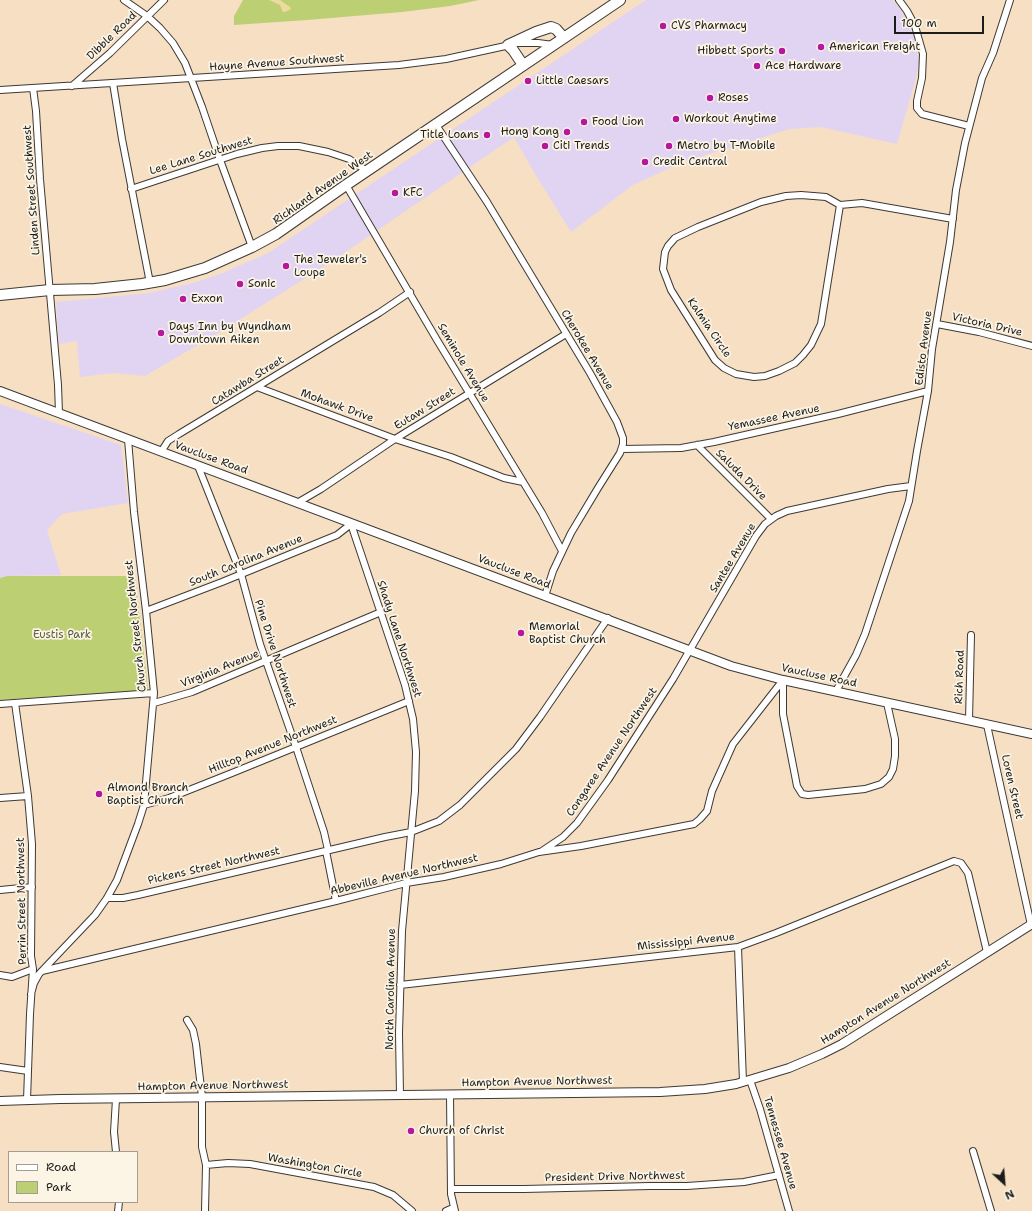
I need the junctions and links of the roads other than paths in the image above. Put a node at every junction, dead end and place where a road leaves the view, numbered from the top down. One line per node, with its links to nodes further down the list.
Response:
1 (124, 0): 6 (street)
2 (164, 0): 6 (street, Dibble Road)
3 (620, 0): 7 (main road, Richland Avenue West)
4 (899, 0): 17 (street)
5 (1010, 0): 17 (street, Edisto Avenue)
6 (147, 16): 11 (street); 13 (street, Dibble Road)
7 (564, 38): 8 (main road); 9 (main road, Richland Avenue West)
8 (508, 45): 9 (street, Hayne Avenue Southwest); 10 (main road); 11 (street, Hayne Avenue Southwest)
9 (554, 45): 10 (main road, Richland Avenue West)
10 (523, 65): 16 (main road, Richland Avenue West)
11 (191, 78): 12 (street, Hayne Avenue Southwest); 18 (street)
12 (113, 83): 13 (street, Hayne Avenue Southwest); 21 (street)
13 (72, 86): 14 (street, Hayne Avenue Southwest)
14 (33, 88): 15 (street, Hayne Avenue Southwest); 26 (street, Linden Street Southwest)
15 (0, 90)
16 (436, 125): 19 (main road, Richland Avenue West); 30 (street, Cherokee Avenue)
17 (969, 126): 23 (street, Edisto Avenue)
18 (220, 160): 19 (street, Lee Lane Southwest); 21 (street, Lee Lane Southwest); 24 (street)
19 (368, 171): 20 (main road, Richland Avenue West)
20 (346, 185): 24 (main road, Richland Avenue West); 27 (street, Seminole Avenue)
21 (131, 189): 25 (street)
22 (840, 205): 22 (street, Kalmia Circle); 23 (street)
23 (953, 218): 29 (street, Edisto Avenue)
24 (252, 247): 25 (main road, Richland Avenue West)
25 (150, 282): 26 (main road, Richland Avenue West)
26 (50, 290): 28 (main road, Richland Avenue West); 36 (street, Linden Street Southwest)
27 (410, 292): 32 (street, Catawba Street); 35 (street, Seminole Avenue)
28 (0, 295)
29 (937, 324): 31 (street, Victoria Drive); 34 (street, Edisto Avenue)
30 (566, 334): 35 (street, Eutaw Street); 40 (street, Cherokee Avenue)
31 (1032, 346)
32 (257, 387): 38 (street, Mohawk Drive); 41 (street, Catawba Street)
33 (0, 391): 36 (street, Vaucluse Road)
34 (928, 391): 39 (street, Yemassee Avenue); 44 (street, Edisto Avenue)
35 (470, 393): 38 (street, Eutaw Street); 43 (street, Seminole Avenue)
36 (59, 413): 37 (street, Vaucluse Road)
37 (128, 439): 41 (street, Vaucluse Road); 51 (street, Church Street Northwest)
38 (396, 439): 43 (street, Mohawk Drive); 45 (street, Eutaw Street)
39 (697, 445): 40 (street, Yemassee Avenue); 46 (street, Saluda Drive)
40 (622, 449): 48 (street)
41 (161, 452): 42 (street, Vaucluse Road)
42 (198, 466): 45 (street, Vaucluse Road); 49 (street, Pine Drive Northwest)
43 (523, 482): 48 (street, Seminole Avenue)
44 (911, 486): 46 (street, Santee Avenue); 58 (street, Edisto Avenue)
45 (297, 503): 47 (street, Vaucluse Road)
46 (771, 519): 55 (street, Santee Avenue)
47 (351, 524): 49 (street, South Carolina Avenue); 50 (street, Vaucluse Road); 52 (street, Shady Lane Northwest)
48 (562, 552): 50 (street)
49 (241, 574): 51 (street, South Carolina Avenue); 56 (street, Pine Drive Northwest)
50 (545, 596): 53 (street, Vaucluse Road)
51 (146, 611): 59 (street, Church Street Northwest)
52 (381, 612): 56 (street, Virginia Avenue); 60 (street, Shady Lane Northwest)
53 (608, 618): 55 (street, Vaucluse Road); 72 (street, Pickens Street Northwest)
54 (971, 635): 65 (street, Rich Road)
55 (690, 651): 57 (street, Vaucluse Road); 74 (street, Congaree Avenue Northwest)
56 (266, 661): 62 (street, Virginia Avenue); 68 (street, Pine Drive Northwest)
57 (783, 680): 58 (street, Vaucluse Road); 63 (street); 74 (street, Abbeville Avenue Northwest)
58 (836, 691): 63 (street, Vaucluse Road)
59 (154, 693): 61 (street); 62 (street, Church Street Northwest)
60 (409, 701): 68 (street, Hilltop Avenue Northwest); 72 (street, Shady Lane Northwest)
61 (15, 703): 64 (street); 69 (street, Perrin Street Northwest)
62 (154, 703): 71 (street, Church Street Northwest)
63 (887, 703): 65 (street, Vaucluse Road)
64 (0, 704)
65 (969, 720): 66 (street, Vaucluse Road)
66 (987, 724): 67 (street, Vaucluse Road); 80 (street, Loren Street)
67 (1032, 734)
68 (296, 747): 71 (street, Hilltop Avenue Northwest); 73 (street, Pine Drive Northwest)
69 (28, 796): 70 (street); 76 (street, Perrin Street Northwest)
70 (0, 798)
71 (144, 805): 78 (street, Church Street Northwest)
72 (411, 832): 73 (street, Pickens Street Northwest); 75 (street, Shady Lane Northwest)
73 (327, 850): 78 (street, Pickens Street Northwest); 79 (street, Pine Drive Northwest)
74 (539, 852): 75 (street, Abbeville Avenue Northwest)
75 (406, 883): 79 (street, Abbeville Avenue Northwest); 86 (street, North Carolina Avenue)
76 (32, 887): 77 (street); 83 (street, Perrin Street Northwest)
77 (0, 890)
78 (107, 898): 84 (street, Church Street Northwest)
79 (336, 901): 84 (street, Abbeville Avenue Northwest)
80 (1032, 925): 82 (street, Hampton Avenue Northwest)
81 (738, 947): 82 (street, Mississippi Avenue); 86 (street, Mississippi Avenue); 91 (street, Tennessee Avenue)
82 (987, 952): 91 (street, Hampton Avenue Northwest)
83 (33, 969): 85 (street); 87 (street, Perrin Street Northwest)
84 (42, 971): 87 (street, Church Street Northwest)
85 (0, 975)
86 (400, 985): 93 (street, North Carolina Avenue)
87 (31, 994): 90 (street, Perrin Street Northwest)
88 (187, 1020): 94 (street)
89 (0, 1067): 90 (street)
90 (28, 1072): 96 (street, Perrin Street Northwest)
91 (746, 1081): 92 (street, Hampton Avenue Northwest); 101 (street, Tennessee Avenue)
92 (450, 1094): 93 (street, Hampton Avenue Northwest); 102 (street)
93 (400, 1095): 94 (street, Hampton Avenue Northwest)
94 (202, 1097): 95 (street, Hampton Avenue Northwest); 100 (street)
95 (116, 1099): 96 (street, Hampton Avenue Northwest); 98 (street)
96 (27, 1100): 97 (street, Hampton Avenue Northwest)
97 (0, 1101)
98 (116, 1151)
99 (973, 1151): 108 (street)
100 (206, 1165): 104 (street); 105 (street, Washington Circle)
101 (778, 1175): 102 (street, President Drive Northwest); 107 (street, Tennessee Avenue)
102 (451, 1189): 103 (street)
103 (454, 1209): 106 (street)
104 (206, 1211)
105 (412, 1211)
106 (446, 1211)
107 (789, 1211)
108 (991, 1211)

